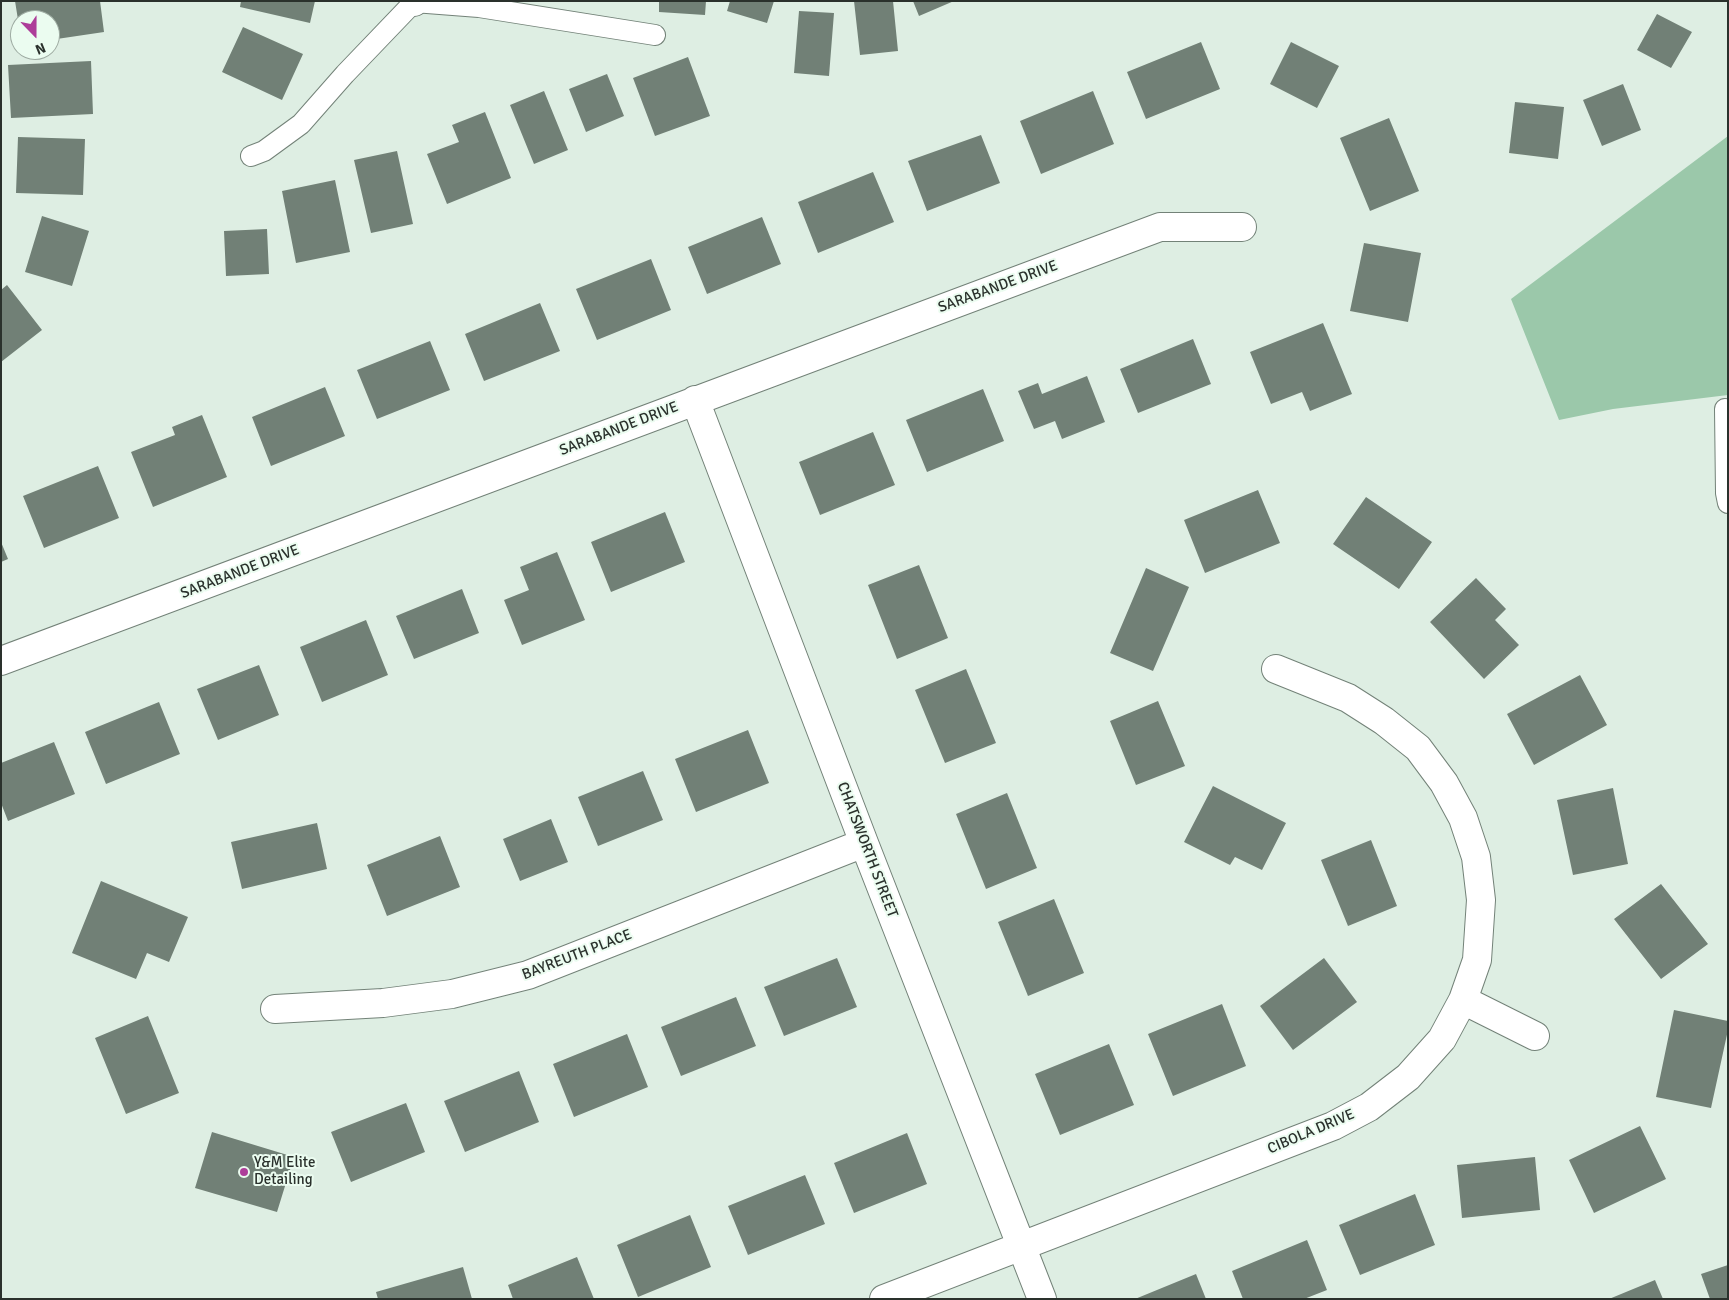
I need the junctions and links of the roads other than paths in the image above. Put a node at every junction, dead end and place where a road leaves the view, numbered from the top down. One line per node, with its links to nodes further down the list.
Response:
1 (414, 2): 2 (lane); 3 (lane)
2 (655, 35)
3 (251, 156)
4 (1242, 227): 5 (street, SARABANDE DRIVE)
5 (695, 400): 8 (street, SARABANDE DRIVE); 10 (street, CHATSWORTH STREET)
6 (1725, 408): 7 (lane)
7 (1728, 503)
8 (1, 661)
9 (1276, 669): 11 (street, CIBOLA DRIVE)
10 (864, 843): 12 (street, BAYREUTH PLACE); 14 (street, CHATSWORTH STREET)
11 (1463, 1000): 13 (street); 14 (street, CIBOLA DRIVE)
12 (275, 1008)
13 (1535, 1036)
14 (1021, 1246): 15 (street, CIBOLA DRIVE); 16 (street, CHATSWORTH STREET)
15 (884, 1299)
16 (1042, 1299)

